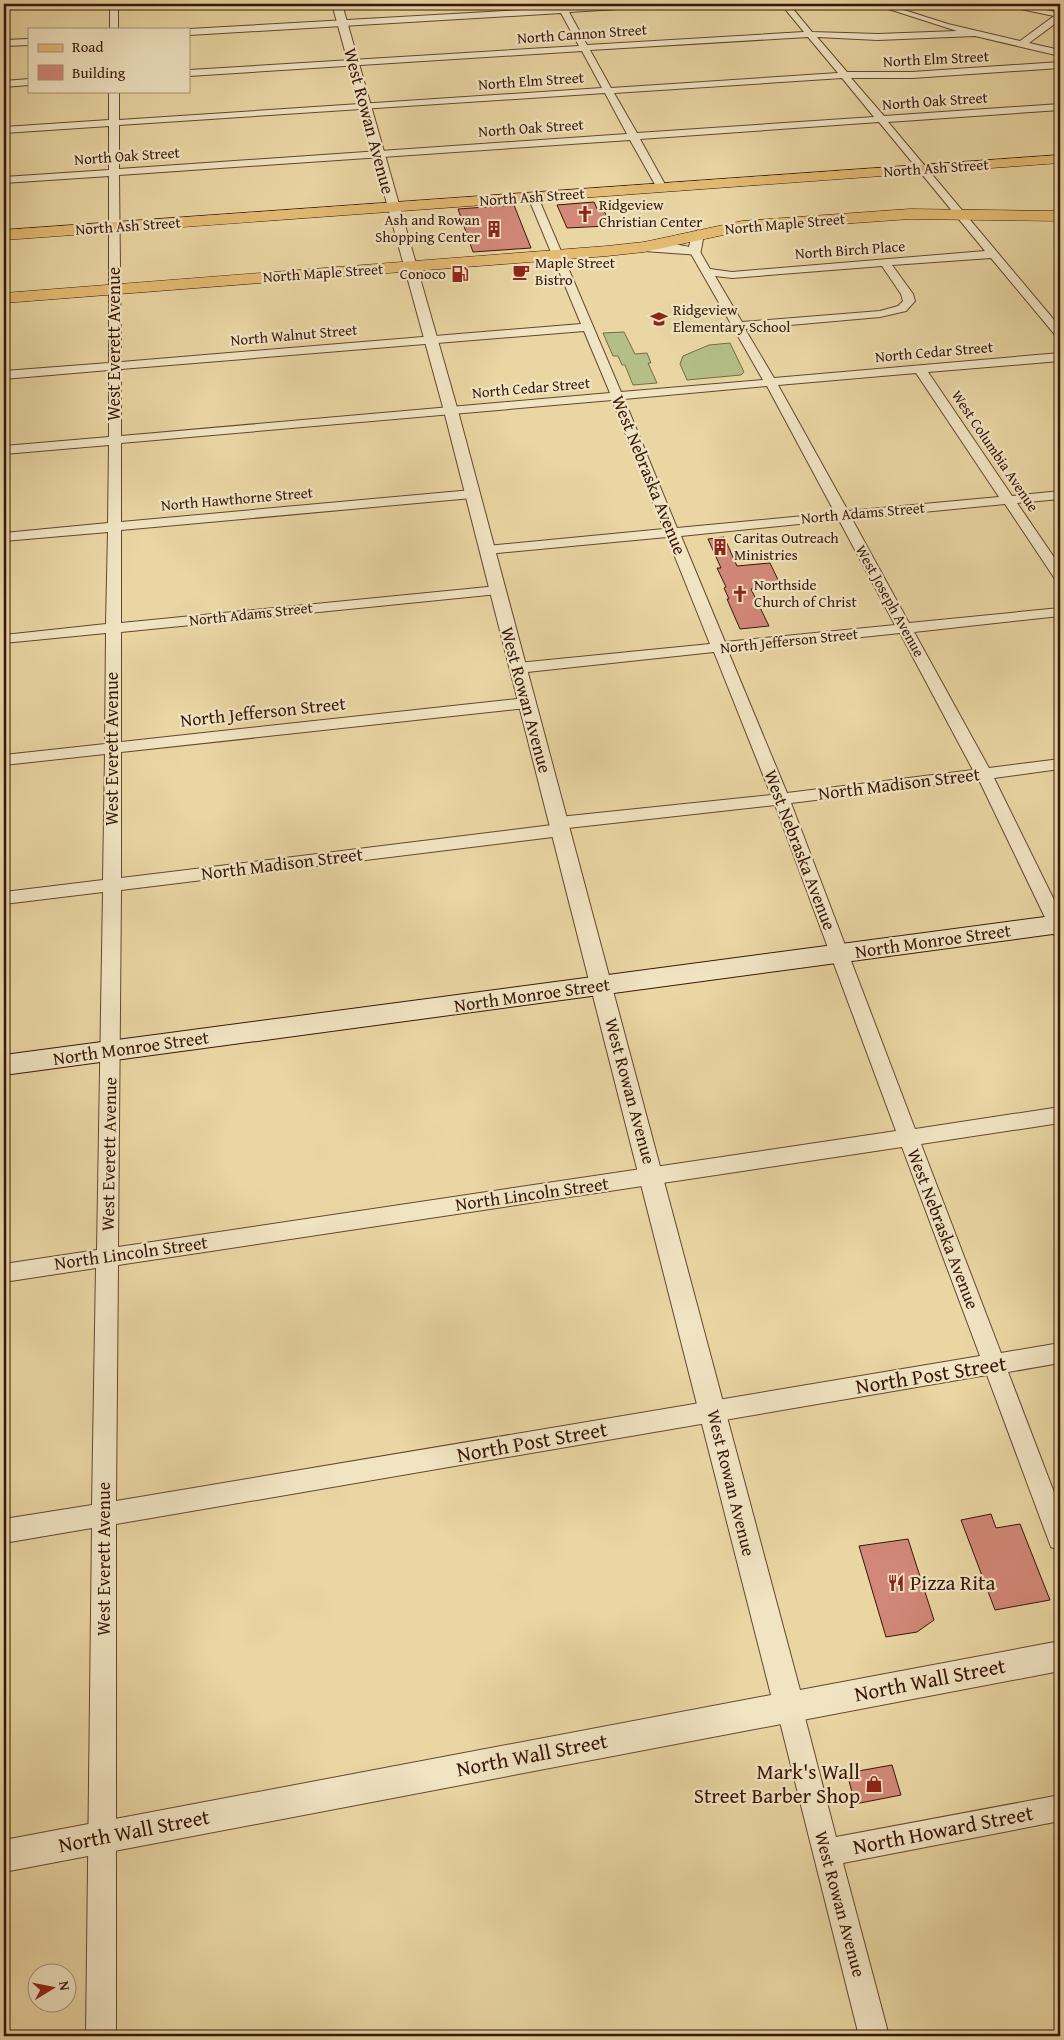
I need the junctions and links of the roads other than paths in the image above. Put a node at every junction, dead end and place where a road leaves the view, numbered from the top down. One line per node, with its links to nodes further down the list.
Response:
1 (4, 4): 2 (street)
2 (14, 4)
3 (114, 4): 12 (street)
4 (336, 4): 11 (street, West Rowan Avenue)
5 (670, 4): 9 (street)
6 (785, 4): 15 (street)
7 (877, 4): 14 (street)
8 (1009, 4): 10 (street)
9 (562, 7): 11 (street); 19 (street)
10 (1060, 15): 18 (street)
11 (343, 23): 13 (street); 21 (street, West Rowan Avenue)
12 (114, 28)
13 (190, 32)
14 (978, 33): 15 (street, North Cannon Street); 18 (street)
15 (810, 34): 19 (street, North Cannon Street); 24 (street)
16 (28, 42): 17 (street)
17 (4, 43)
18 (1023, 43): 20 (street)
19 (584, 48): 21 (street, North Cannon Street); 27 (street)
20 (1060, 52)
21 (353, 62): 23 (street, North Cannon Street); 29 (street, West Rowan Avenue)
22 (1060, 65): 24 (street, North Elm Street)
23 (190, 72)
24 (844, 75): 27 (street, North Elm Street); 31 (street)
25 (28, 82): 26 (street)
26 (4, 84)
27 (607, 90): 29 (street, North Elm Street); 34 (street)
28 (114, 92): 32 (street, West Everett Avenue)
29 (364, 106): 32 (street, North Elm Street); 35 (street, West Rowan Avenue)
30 (1060, 107): 31 (street, North Oak Street)
31 (881, 119): 34 (street, North Oak Street); 37 (street)
32 (113, 123): 33 (street, North Elm Street); 38 (street, West Everett Avenue)
33 (4, 130)
34 (632, 136): 35 (street, North Oak Street); 40 (street)
35 (378, 153): 38 (street, North Oak Street); 42 (street, West Rowan Avenue)
36 (1060, 159): 37 (main road, North Ash Street)
37 (922, 169): 40 (main road, North Ash Street); 43 (street)
38 (114, 172): 39 (street, North Oak Street); 45 (street, West Everett Avenue)
39 (4, 180)
40 (662, 188): 41 (main road, North Ash Street)
41 (533, 197): 42 (main road, North Ash Street); 51 (street, West Nebraska Avenue)
42 (393, 207): 45 (main road, North Ash Street); 53 (street, West Rowan Avenue)
43 (960, 214): 44 (main road, North Maple Street); 46 (main road, North Maple Street); 50 (street)
44 (1060, 216)
45 (113, 228): 47 (main road, North Ash Street); 55 (street, West Everett Avenue)
46 (698, 234): 48 (main road, North Maple Street); 49 (street)
47 (4, 235)
48 (644, 247): 49 (street); 51 (main road, North Maple Street)
49 (695, 252): 54 (street, West Joseph Avenue)
50 (994, 254): 52 (street, North Birch Place); 59 (street)
51 (558, 255): 53 (main road, North Maple Street); 58 (street, West Nebraska Avenue)
52 (884, 263): 54 (street, North Birch Place); 57 (street)
53 (410, 266): 55 (main road, North Maple Street); 60 (street, West Rowan Avenue)
54 (708, 272): 57 (street, West Joseph Avenue)
55 (114, 289): 56 (main road, North Maple Street); 62 (street, West Everett Avenue)
56 (4, 298)
57 (739, 326): 65 (street, West Joseph Avenue)
58 (587, 327): 60 (street, North Walnut Street); 66 (street, West Nebraska Avenue)
59 (1060, 334)
60 (430, 340): 62 (street, North Walnut Street); 67 (street, West Rowan Avenue)
61 (1060, 357): 63 (street, North Cedar Street)
62 (114, 366): 64 (street, North Walnut Street); 68 (street, West Everett Avenue)
63 (920, 370): 65 (street, North Cedar Street); 72 (street, West Columbia Avenue)
64 (4, 375)
65 (771, 383): 66 (street, North Cedar Street); 73 (street, West Joseph Avenue)
66 (617, 396): 67 (street, North Cedar Street); 75 (street, West Nebraska Avenue)
67 (451, 411): 68 (street, North Cedar Street); 70 (street, West Rowan Avenue)
68 (115, 440): 69 (street, North Cedar Street); 74 (street, West Everett Avenue)
69 (4, 450)
70 (472, 494): 74 (street, North Hawthorne Street); 77 (street, West Rowan Avenue)
71 (1060, 495): 72 (street, North Adams Street)
72 (1008, 499): 73 (street, North Adams Street); 78 (street, West Columbia Avenue)
73 (842, 514): 75 (street, North Adams Street); 82 (street, West Joseph Avenue)
74 (114, 527): 76 (street, North Hawthorne Street); 81 (street, West Everett Avenue)
75 (672, 532): 77 (street, North Adams Street); 84 (street, West Nebraska Avenue)
76 (4, 537)
77 (487, 550): 79 (street, West Rowan Avenue)
78 (1060, 576)
79 (498, 590): 81 (street, North Adams Street); 85 (street, West Rowan Avenue)
80 (1060, 612): 82 (street, North Jefferson Street)
81 (113, 628): 83 (street, North Adams Street); 87 (street, West Everett Avenue)
82 (905, 628): 84 (street, North Jefferson Street); 90 (street, West Joseph Avenue)
83 (4, 639)
84 (719, 648): 85 (street, North Jefferson Street); 91 (street, West Nebraska Avenue)
85 (518, 668): 86 (street, West Rowan Avenue)
86 (527, 703): 87 (street, North Jefferson Street); 92 (street, West Rowan Avenue)
87 (112, 748): 88 (street, North Jefferson Street); 93 (street, West Everett Avenue)
88 (4, 760)
89 (1060, 764): 90 (street, North Madison Street)
90 (984, 774): 91 (street, North Madison Street); 95 (street, West Joseph Avenue)
91 (782, 799): 92 (street, North Madison Street); 96 (street, West Nebraska Avenue)
92 (560, 827): 93 (street, North Madison Street); 97 (street, West Rowan Avenue)
93 (112, 885): 94 (street, North Madison Street); 98 (street, West Everett Avenue)
94 (4, 898)
95 (1059, 926): 96 (main road, North Monroe Street)
96 (839, 954): 97 (main road, North Monroe Street); 101 (street, West Nebraska Avenue)
97 (602, 986): 98 (main road, North Monroe Street); 102 (street, West Rowan Avenue)
98 (110, 1050): 99 (main road, North Monroe Street); 103 (street, West Everett Avenue)
99 (4, 1065)
100 (1060, 1116): 101 (street, North Lincoln Street)
101 (908, 1139): 102 (street, North Lincoln Street); 106 (street, West Nebraska Avenue)
102 (652, 1176): 103 (street, North Lincoln Street); 107 (street, West Rowan Avenue)
103 (108, 1257): 104 (street, North Lincoln Street); 108 (street, West Everett Avenue)
104 (4, 1273)
105 (1060, 1353): 106 (street, North Post Street)
106 (995, 1365): 107 (street, North Post Street); 110 (street, West Nebraska Avenue)
107 (713, 1411): 108 (street, North Post Street); 112 (street, West Rowan Avenue)
108 (104, 1514): 109 (street, North Post Street); 114 (street, West Everett Avenue)
109 (4, 1531)
110 (1060, 1539)
111 (1060, 1656): 112 (street, North Wall Street)
112 (789, 1706): 114 (street, North Wall Street); 115 (street, West Rowan Avenue)
113 (1060, 1808): 115 (street, North Howard Street)
114 (104, 1837): 116 (street, North Wall Street); 117 (street, West Everett Avenue)
115 (826, 1853): 118 (street, West Rowan Avenue)
116 (4, 1856)
117 (101, 2036)
118 (874, 2036)

